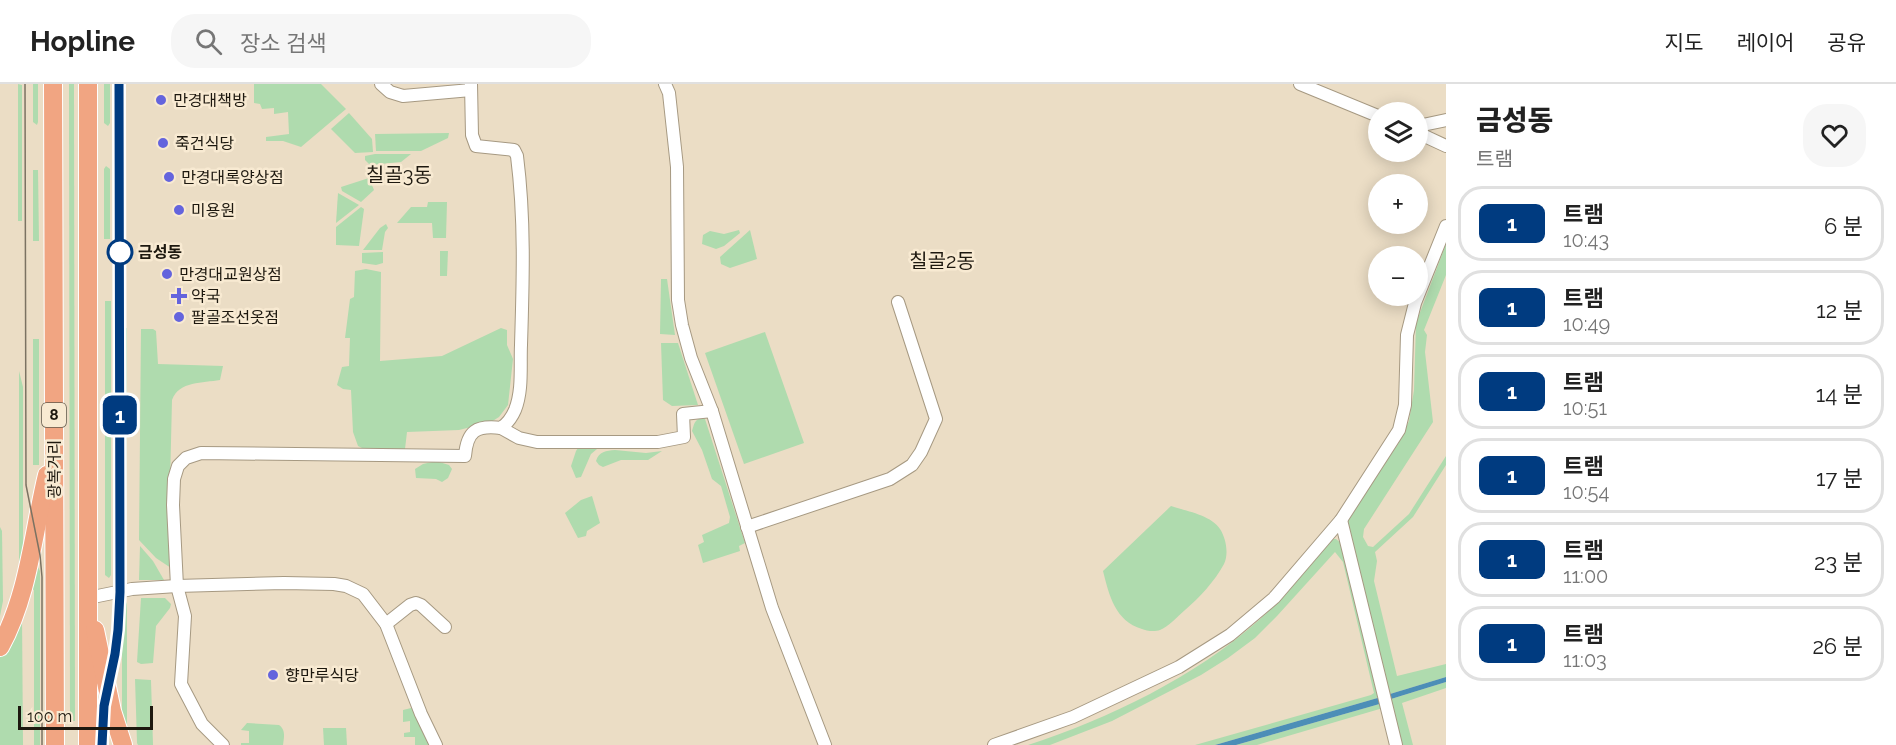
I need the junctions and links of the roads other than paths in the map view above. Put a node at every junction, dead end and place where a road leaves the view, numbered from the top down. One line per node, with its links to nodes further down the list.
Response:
1 (53, 84): 16 (highway, 광복거리 / 8)
2 (88, 84): 20 (highway, 광복거리 / 8)
3 (381, 84): 6 (street)
4 (665, 84): 14 (street)
5 (1300, 84): 7 (street)
6 (471, 87): 15 (street)
7 (1368, 112)
8 (1446, 120): 9 (street)
9 (1428, 124)
10 (1428, 137): 11 (street)
11 (1446, 146)
12 (1446, 226): 17 (street)
13 (898, 302): 18 (street)
14 (712, 411): 15 (street); 18 (street)
15 (501, 428): 19 (street)
16 (54, 444): 23 (highway); 24 (highway, 광복거리 / 8)
17 (1341, 520): 30 (street); 31 (street)
18 (747, 528): 29 (street)
19 (177, 586): 20 (street); 21 (street); 27 (street)
20 (88, 598): 25 (highway, 광복거리 / 8); 26 (highway)
21 (386, 624): 22 (street); 28 (street)
22 (445, 627)
23 (0, 647)
24 (55, 745)
25 (88, 745)
26 (123, 745)
27 (223, 745)
28 (436, 745)
29 (825, 745)
30 (993, 745)
31 (1396, 745)

